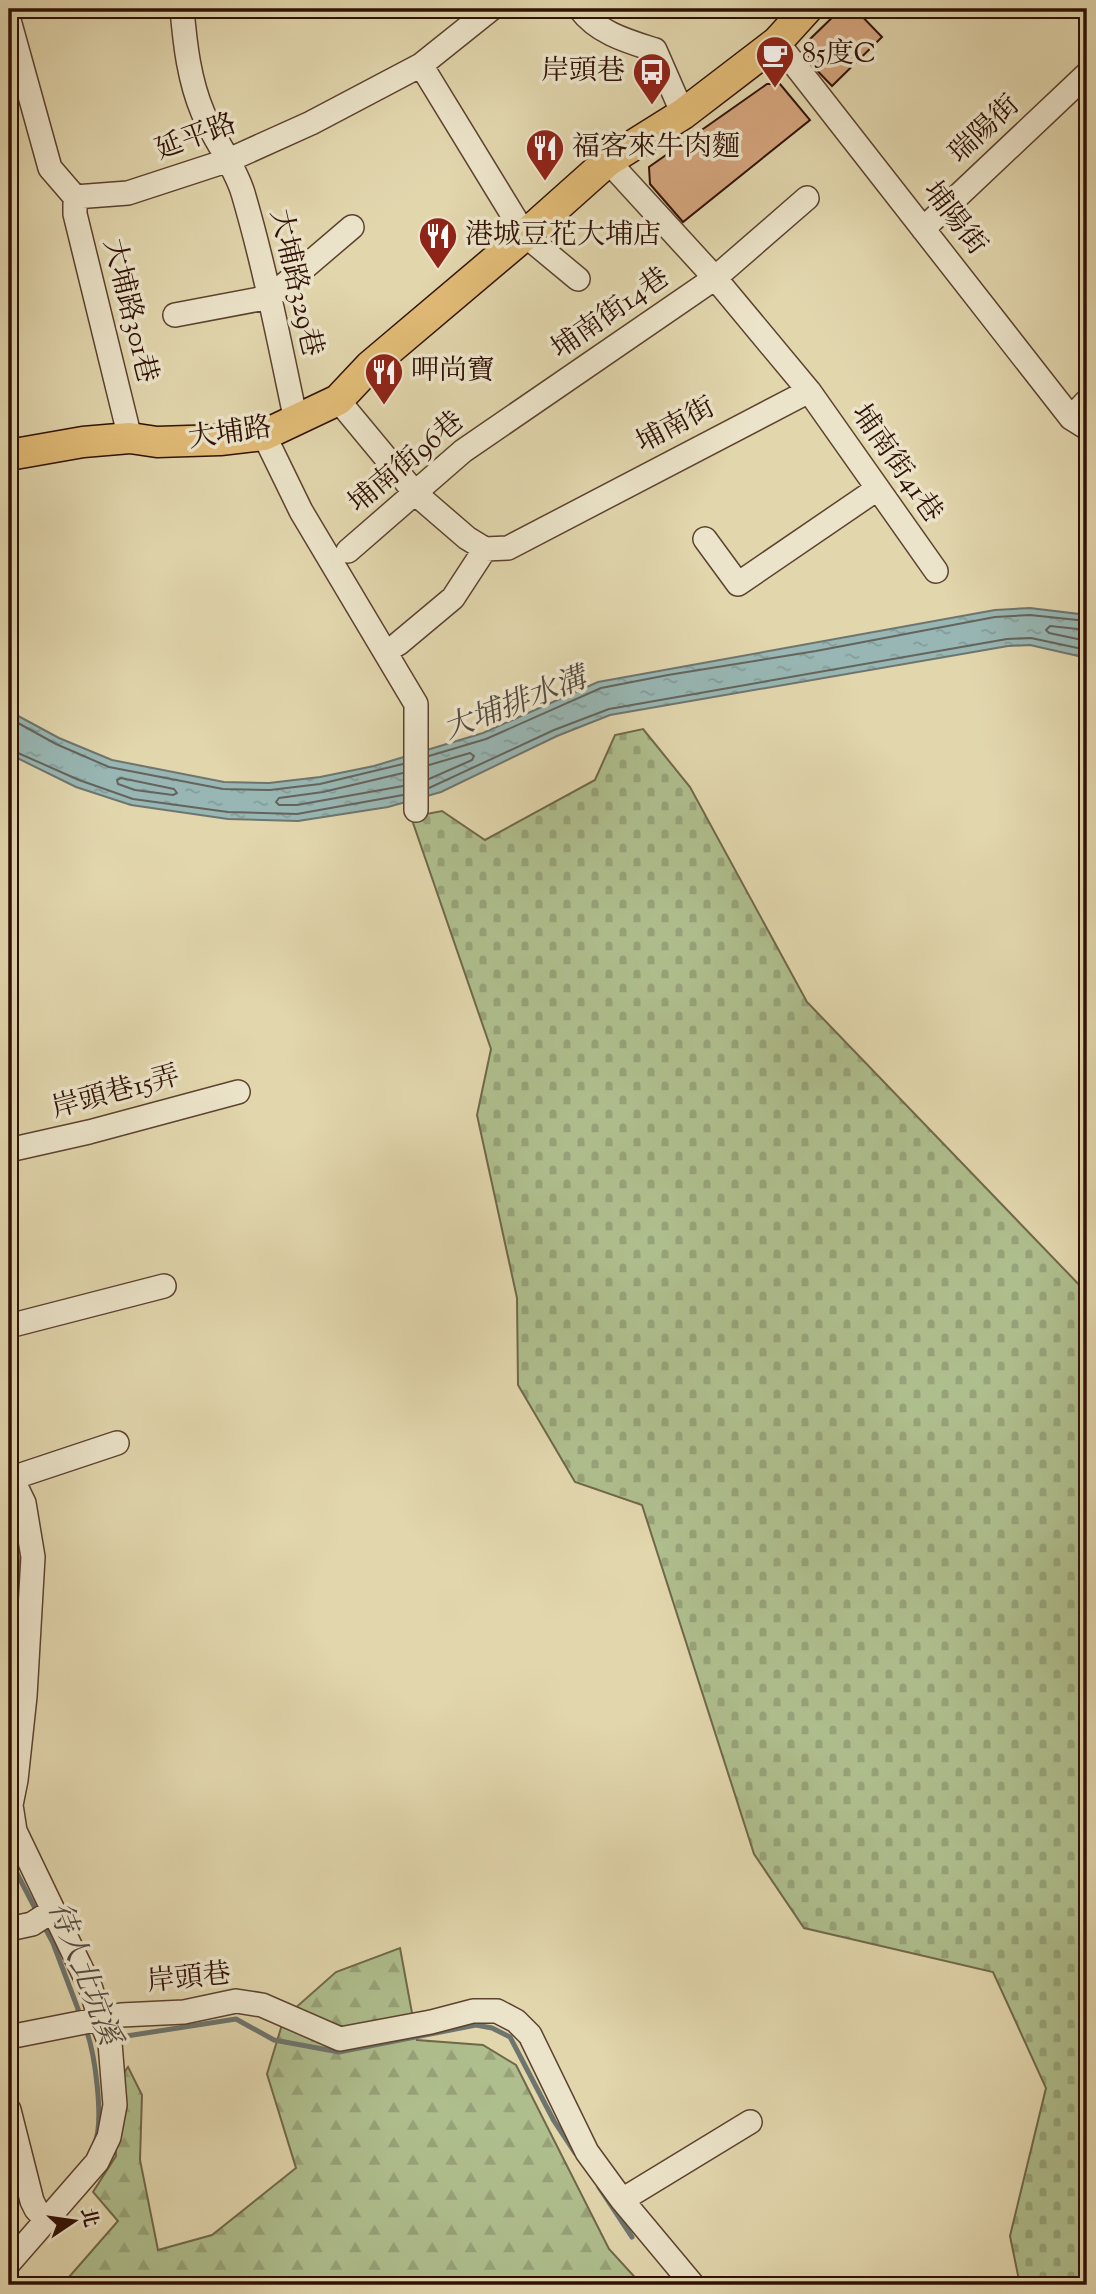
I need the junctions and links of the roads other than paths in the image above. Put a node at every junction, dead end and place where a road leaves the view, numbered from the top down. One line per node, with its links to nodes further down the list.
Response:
1 (183, 9): 10 (street, 大埔路329巷)
2 (580, 9): 9 (street)
3 (807, 9): 6 (main road, 大埔路)
4 (483, 12): 7 (street, 延平路)
5 (9, 20): 12 (street)
6 (777, 42): 9 (main road, 大埔路); 15 (street, 埔陽街)
7 (421, 65): 10 (street, 延平路); 16 (street)
8 (1087, 74): 15 (street, 瑞陽街)
9 (684, 114): 11 (main road, 大埔路)
10 (229, 160): 12 (street, 延平路); 19 (street, 大埔路329巷)
11 (608, 161): 16 (main road, 大埔路); 17 (street)
12 (75, 197): 28 (street, 大埔路301巷)
13 (807, 198): 17 (street, 埔南街14巷)
14 (352, 227): 19 (street)
15 (923, 229): 26 (street, 埔陽街)
16 (525, 234): 18 (street); 23 (main road, 大埔路)
17 (715, 278): 21 (street); 22 (street, 埔南街14巷)
18 (578, 279)
19 (271, 297): 20 (street); 25 (street, 大埔路329巷)
20 (175, 315)
21 (809, 391): 30 (street, 埔南街41巷); 33 (street, 埔南街)
22 (541, 398): 31 (street, 埔南街96巷)
23 (338, 400): 25 (main road, 大埔路); 31 (street)
24 (1087, 401): 26 (street)
25 (296, 421): 27 (main road, 大埔路)
26 (1079, 423)
27 (264, 435): 28 (main road, 大埔路); 37 (street)
28 (130, 438): 29 (main road, 大埔路)
29 (9, 455)
30 (877, 489): 32 (street); 35 (street, 埔南街41巷)
31 (416, 494): 33 (street); 34 (street, 埔南街96巷)
32 (705, 539)
33 (485, 549): 36 (street)
34 (348, 551)
35 (936, 571)
36 (398, 644)
37 (416, 810)
38 (238, 1091): 39 (street, 岸頭巷15弄)
39 (9, 1150)
40 (164, 1286): 41 (street)
41 (9, 1326)
42 (117, 1443): 43 (street)
43 (10, 1475): 44 (street)
44 (12, 1832): 45 (street)
45 (52, 1910): 46 (street); 47 (street)
46 (9, 1930)
47 (100, 2020): 48 (street, 岸頭巷); 51 (street, 岸頭巷); 52 (street)
48 (9, 2037)
49 (9, 2110): 52 (street)
50 (750, 2122): 51 (street)
51 (622, 2200): 54 (street, 岸頭巷)
52 (40, 2214): 53 (street)
53 (9, 2263)
54 (693, 2285)

